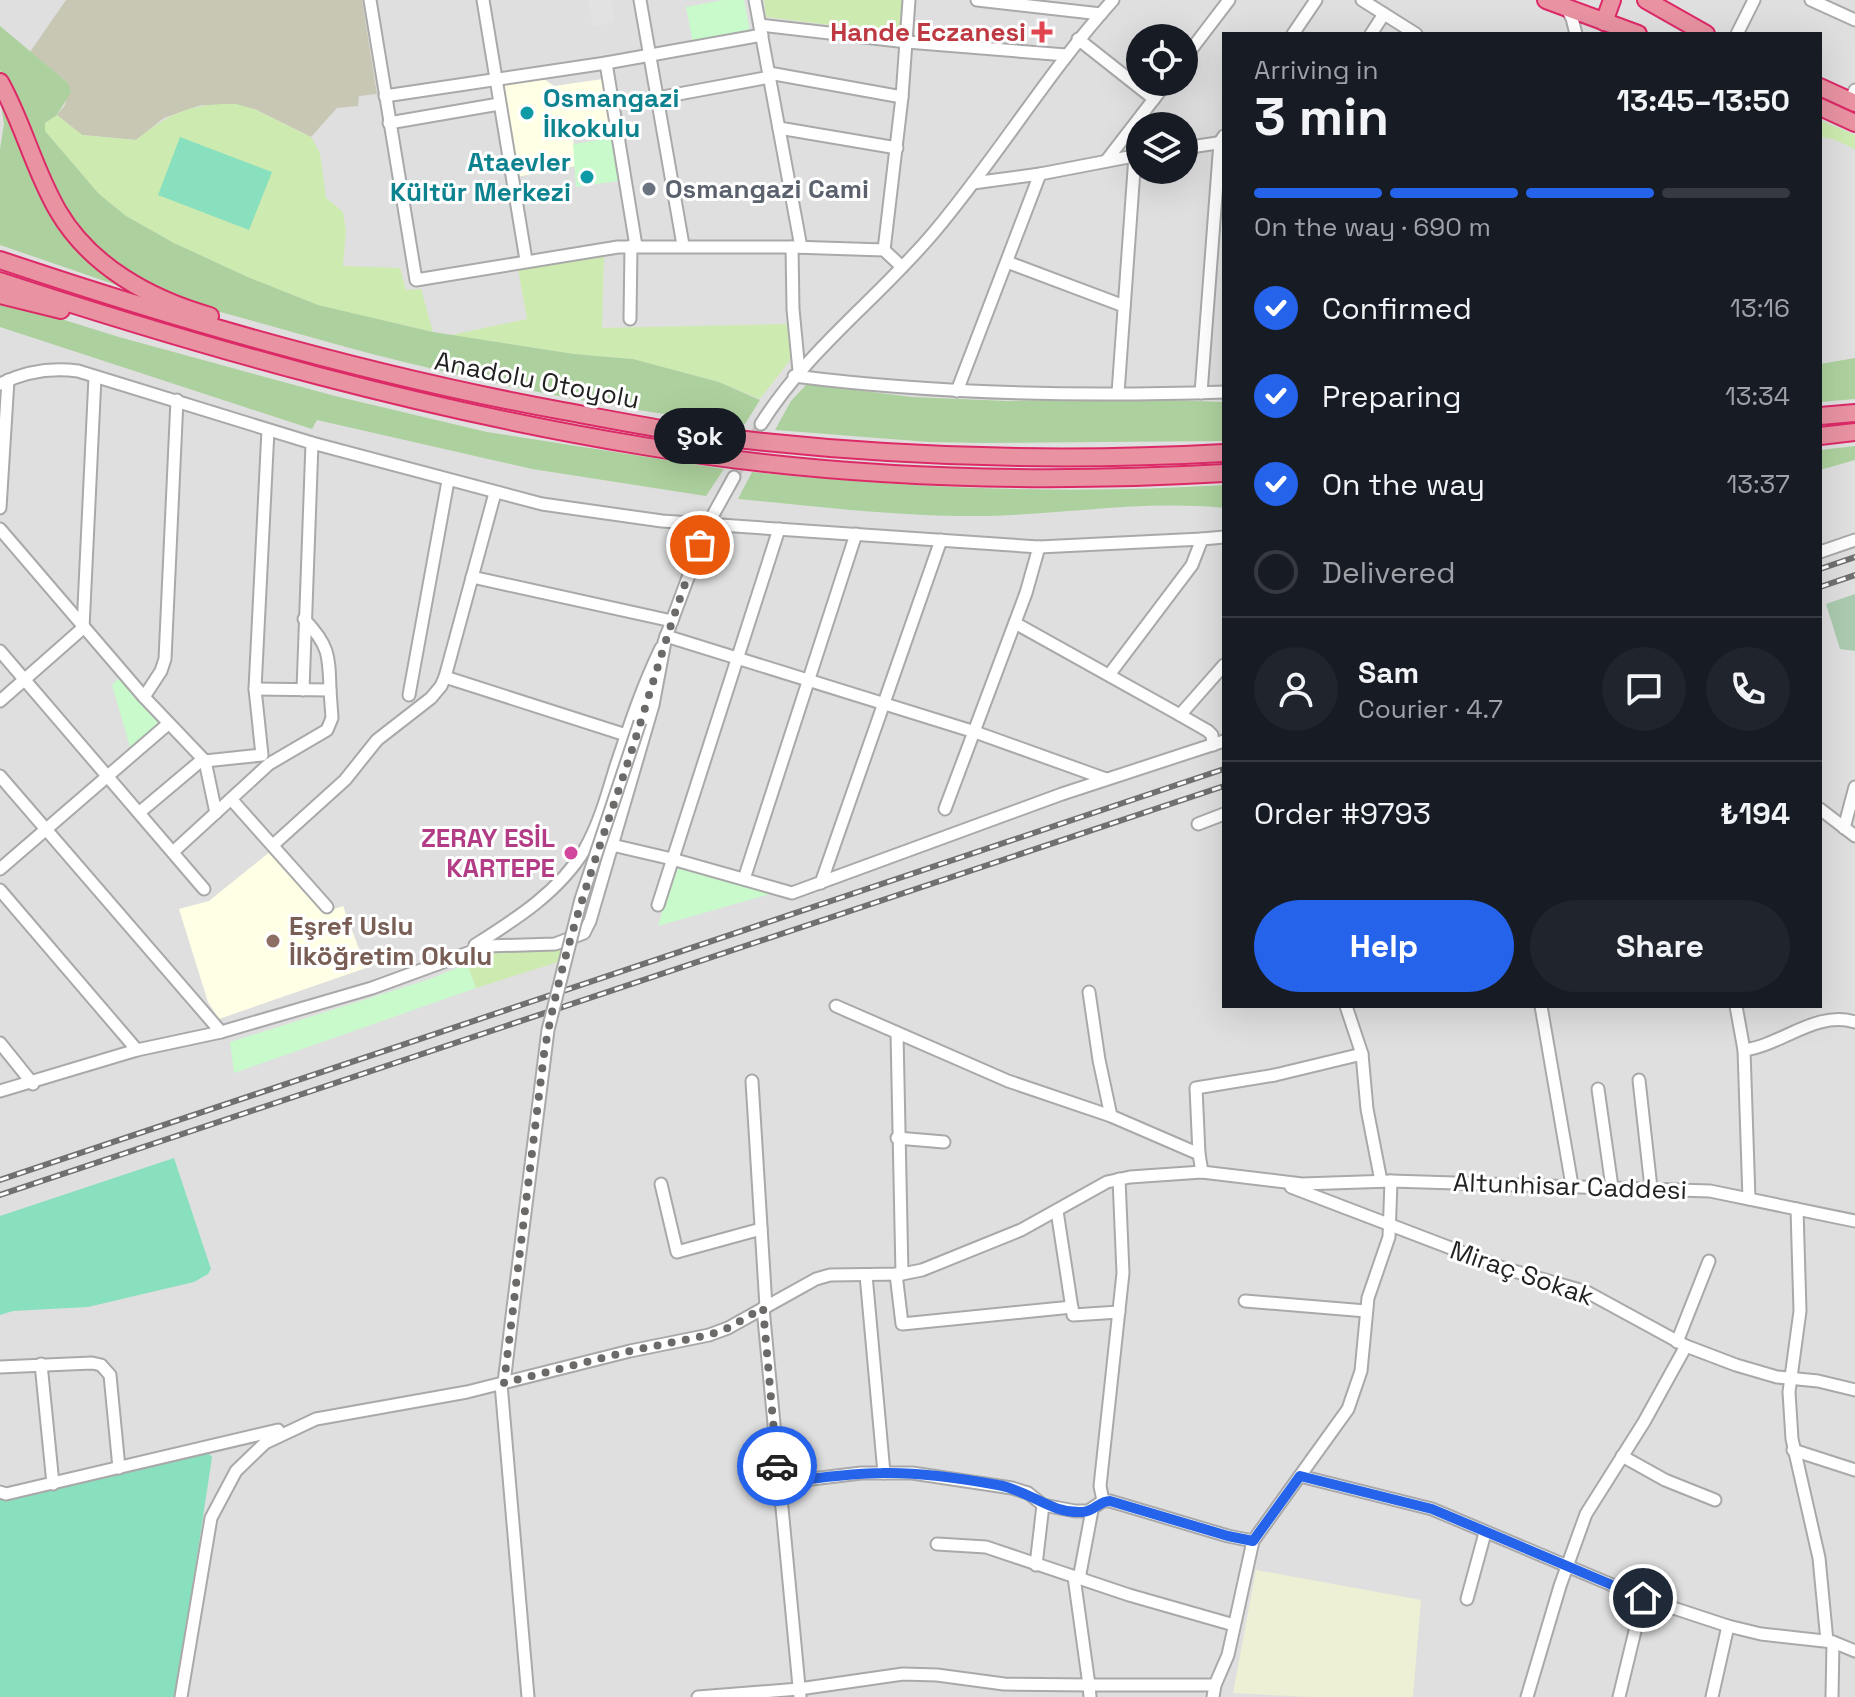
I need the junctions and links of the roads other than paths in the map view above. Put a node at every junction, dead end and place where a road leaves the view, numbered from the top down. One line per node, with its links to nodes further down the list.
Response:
1 (370, 0): 41 (street)
2 (483, 0): 38 (street)
3 (640, 0): 35 (street)
4 (755, 0): 23 (street)
5 (909, 0): 33 (street)
6 (977, 0): 16 (street)
7 (1113, 0): 19 (street)
8 (1229, 0): 32 (street)
9 (1316, 0): 24 (street)
10 (1362, 0): 20 (street)
11 (1546, 0): 17 (highway)
12 (1612, 0): 22 (highway)
13 (1646, 0): 18 (highway)
14 (1754, 0): 30 (street)
15 (1811, 0): 21 (street)
16 (997, 1): 19 (street)
17 (1567, 4): 22 (highway); 27 (street)
18 (1665, 6): 29 (highway)
19 (1101, 14): 31 (street)
20 (1384, 14): 25 (street); 26 (street)
21 (1855, 20)
22 (1600, 28): 28 (highway)
23 (761, 30): 33 (street); 35 (street); 37 (street)
24 (1294, 32)
25 (1372, 32)
26 (1413, 32)
27 (1575, 32)
28 (1625, 32)
29 (1703, 32)
30 (1738, 32)
31 (1078, 39): 34 (street); 46 (street)
32 (1198, 41)
33 (907, 42): 34 (street); 43 (street)
34 (1066, 55): 59 (street)
35 (650, 56): 36 (street); 44 (street)
36 (606, 63): 38 (street); 62 (street)
37 (770, 75): 43 (street); 44 (street); 51 (street)
38 (495, 79): 41 (street); 47 (street)
39 (0, 82): 82 (highway)
40 (1822, 88): 45 (highway)
41 (385, 96): 49 (street)
42 (1156, 96): 46 (street)
43 (902, 97): 54 (street)
44 (657, 98): 61 (street)
45 (1853, 98)
46 (1154, 99): 57 (street)
47 (499, 104): 49 (street); 66 (street)
48 (1822, 108): 50 (highway)
49 (389, 123): 66 (street)
50 (1855, 123)
51 (779, 128): 54 (street); 63 (street)
52 (1222, 140): 53 (street)
53 (1198, 145)
54 (897, 148): 64 (street)
55 (1222, 152): 80 (street)
56 (1126, 158): 57 (street)
57 (1106, 161): 58 (street)
58 (1040, 174): 59 (street); 67 (street)
59 (973, 183): 68 (street)
60 (1135, 184): 71 (street)
61 (683, 245): 62 (street); 63 (street)
62 (634, 246): 66 (street); 73 (street)
63 (797, 247): 64 (street); 74 (street)
64 (884, 250): 68 (street)
65 (0, 260): 82 (highway, Anadolu Otoyolu)
66 (526, 260)
67 (1007, 262): 71 (street); 77 (street)
68 (902, 267): 74 (street)
69 (0, 281): 72 (highway, Anadolu Otoyolu)
70 (0, 295): 72 (highway)
71 (1124, 306): 79 (street)
72 (114, 318): 91 (highway, Anadolu Otoyolu)
73 (630, 319)
74 (797, 373): 77 (street); 85 (street)
75 (95, 377): 76 (street); 81 (street); 110 (street)
76 (4, 382): 95 (street)
77 (957, 391): 79 (street)
78 (1222, 392): 80 (street)
79 (1118, 393): 80 (street)
80 (1201, 393)
81 (177, 400): 86 (street); 123 (street)
82 (532, 405): 90 (highway, Anadolu Otoyolu)
83 (1855, 413): 84 (highway)
84 (1822, 416)
85 (761, 424)
86 (268, 430): 89 (street); 119 (street)
87 (1855, 432): 88 (highway)
88 (1822, 436)
89 (312, 443): 93 (street); 107 (street)
90 (1222, 453)
91 (1222, 473)
92 (734, 477): 96 (street)
93 (448, 481): 94 (street); 122 (street)
94 (495, 493): 96 (street); 106 (street)
95 (0, 508)
96 (708, 524): 98 (street); 108 (street)
97 (0, 529): 110 (street)
98 (779, 529): 99 (street); 113 (street)
99 (856, 534): 102 (street); 118 (street)
100 (1222, 537): 101 (street)
101 (1202, 539): 104 (street); 115 (street)
102 (941, 540): 104 (street); 125 (street)
103 (1855, 540): 105 (street)
104 (1039, 547): 109 (street)
105 (1822, 551)
106 (472, 577): 108 (street); 116 (street)
107 (304, 619): 120 (street); 121 (street)
108 (672, 621): 111 (street)
109 (1015, 623): 115 (street); 128 (street)
110 (83, 628): 117 (street); 123 (street)
111 (666, 636): 113 (street); 129 (street); 148 (street); 206 (street, bridge)
112 (0, 651): 117 (street)
113 (737, 657): 118 (street); 150 (street)
114 (1222, 667): 126 (street)
115 (1109, 675): 126 (street)
116 (445, 677): 129 (street); 147 (street)
117 (24, 679): 124 (street); 134 (street)
118 (808, 680): 125 (street); 152 (street)
119 (255, 689): 120 (street); 131 (street)
120 (303, 690): 121 (street)
121 (330, 690): 131 (street)
122 (409, 695)
123 (144, 697): 127 (street)
124 (0, 701)
125 (883, 704): 128 (street); 153 (street)
126 (1180, 715): 130 (street)
127 (168, 724): 132 (street); 134 (street)
128 (975, 732): 135 (street); 138 (street)
129 (626, 735): 158 (street)
130 (1218, 743): 135 (street)
131 (266, 759): 132 (street); 137 (street)
132 (204, 760): 140 (street); 141 (street)
133 (0, 776): 145 (street)
134 (109, 776): 140 (street); 145 (street)
135 (1106, 779): 153 (street)
136 (1855, 787): 144 (street)
137 (231, 799): 141 (street); 147 (street)
138 (945, 809)
139 (1822, 811): 144 (street)
140 (140, 812): 149 (street)
141 (216, 813): 149 (street)
142 (1222, 815): 143 (street)
143 (1198, 824)
144 (1844, 828): 146 (street)
145 (46, 829): 151 (street); 165 (street)
146 (1855, 836)
147 (273, 845): 157 (street)
148 (612, 845): 150 (street); 158 (street)
149 (173, 852): 154 (street)
150 (672, 859): 152 (street); 156 (street)
151 (0, 869)
152 (744, 879): 153 (street)
153 (821, 883)
154 (204, 889)
155 (0, 890): 168 (street)
156 (658, 905)
157 (327, 907)
158 (461, 954): 165 (street)
159 (1089, 992): 176 (street)
160 (836, 1006): 166 (street)
161 (1347, 1008): 170 (street)
162 (1541, 1008): 185 (street)
163 (1736, 1008): 169 (street)
164 (1855, 1021): 169 (street)
165 (221, 1032): 168 (street)
166 (897, 1033): 176 (street); 177 (street)
167 (0, 1043): 173 (street)
168 (137, 1050): 173 (street)
169 (1744, 1050): 188 (street)
170 (1362, 1054): 179 (street); 182 (street)
171 (1639, 1080): 187 (street)
172 (752, 1081): 193 (street)
173 (33, 1084): 175 (street)
174 (1598, 1089): 186 (street)
175 (0, 1091)
176 (1111, 1116): 179 (street)
177 (897, 1138): 178 (street); 195 (street)
178 (944, 1142)
179 (1199, 1154): 180 (street)
180 (1202, 1172): 181 (street, Altunhisar Caddesi); 183 (street, Altunhisar Caddesi)
181 (1119, 1179): 190 (street, Altunhisar Caddesi); 201 (street)
182 (1386, 1181): 183 (street, Altunhisar Caddesi); 185 (street, Altunhisar Caddesi); 192 (street)
183 (1279, 1183): 192 (street, Miraç Sokak)
184 (661, 1184): 193 (street)
185 (1572, 1185): 186 (street, Altunhisar Caddesi)
186 (1612, 1187): 187 (street, Altunhisar Caddesi)
187 (1651, 1188): 188 (street, Altunhisar Caddesi)
188 (1749, 1199): 189 (street, Altunhisar Caddesi)
189 (1797, 1209): 191 (street, Altunhisar Caddesi); 205 (street)
190 (1057, 1211): 195 (street, Altunhisar Caddesi); 198 (street)
191 (1855, 1221)
192 (1391, 1226): 200 (street); 202 (street, Miraç Sokak)
193 (761, 1229): 199 (street)
194 (1709, 1261): 202 (street)
195 (899, 1274): 196 (street, Altunhisar Caddesi); 198 (street)
196 (866, 1275): 199 (street, Altunhisar Caddesi); 213 (street)
197 (1245, 1301): 200 (street)
198 (1072, 1307): 201 (street)
199 (765, 1308): 206 (street, Altunhisar Caddesi); 215 (street)
200 (1366, 1311): 214 (street)
201 (1119, 1312): 219 (street)
202 (1682, 1344): 205 (street, Miraç Sokak); 210 (street)
203 (41, 1364): 204 (street); 211 (street); 216 (street)
204 (0, 1367)
205 (1792, 1378): 207 (street, Miraç Sokak); 209 (street)
206 (502, 1384): 208 (street, Altunhisar Caddesi); 239 (street)
207 (1855, 1390)
208 (299, 1425): 211 (street); 238 (street, Altunhisar Caddesi)
209 (1793, 1450): 212 (street); 232 (street)
210 (1622, 1456): 218 (street); 226 (street)
211 (119, 1468): 216 (street)
212 (1855, 1470)
213 (884, 1473): 215 (street); 220 (street)
214 (1300, 1476): 222 (street); 223 (street)
215 (779, 1483): 236 (street)
216 (53, 1484): 217 (street)
217 (0, 1492)
218 (1715, 1500)
219 (1103, 1501): 221 (street); 223 (street)
220 (1043, 1505): 221 (street); 225 (street)
221 (1092, 1510): 227 (street)
222 (1485, 1533): 226 (street); 229 (street)
223 (1253, 1541): 230 (street)
224 (937, 1544): 225 (street)
225 (1036, 1565): 227 (street)
226 (1568, 1566): 228 (street); 237 (street)
227 (1076, 1578): 230 (street); 234 (street)
228 (1643, 1598): 231 (street); 241 (street)
229 (1467, 1599)
230 (1234, 1625): 235 (street)
231 (1728, 1626): 232 (street); 242 (street)
232 (1830, 1642): 233 (street); 243 (street)
233 (1855, 1651)
234 (1090, 1691): 235 (street); 236 (street)
235 (1214, 1691)
236 (800, 1693): 240 (street)
237 (1527, 1696)
238 (181, 1697)
239 (528, 1697)
240 (698, 1697)
241 (1619, 1697)
242 (1712, 1697)
243 (1832, 1697)

